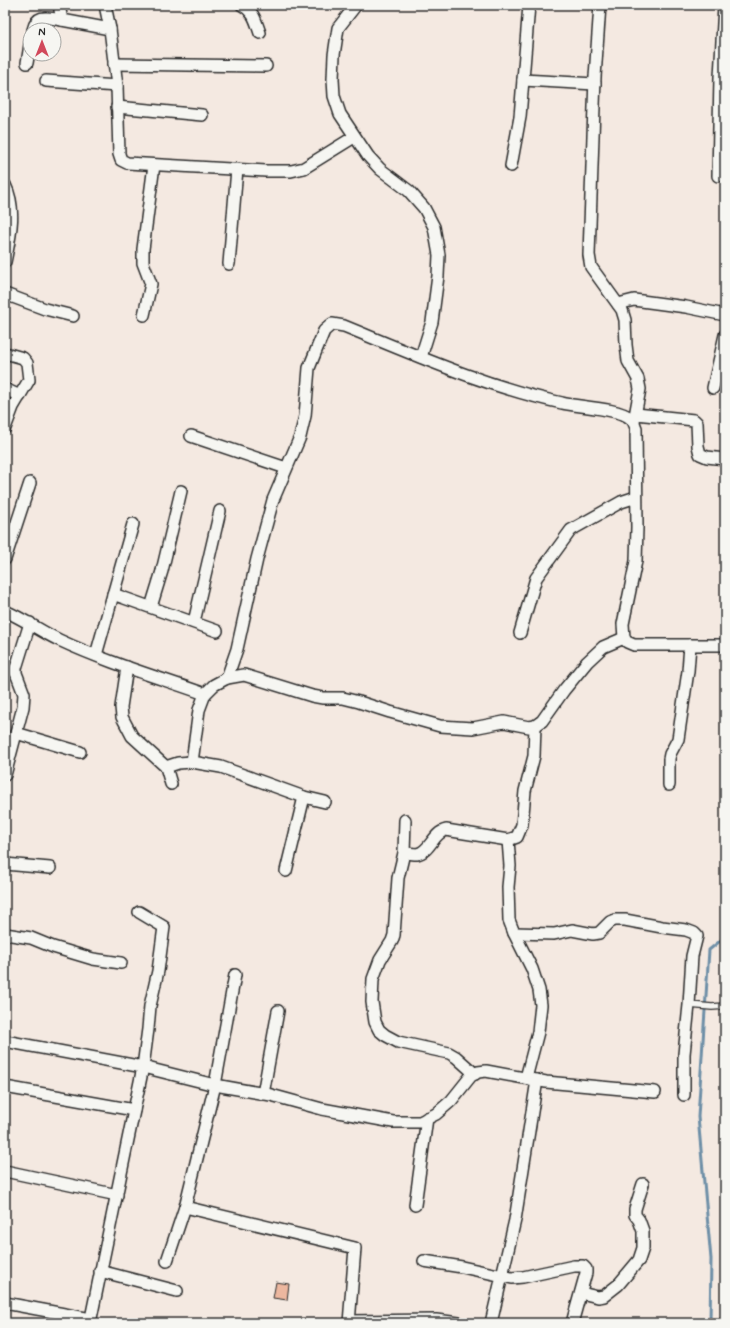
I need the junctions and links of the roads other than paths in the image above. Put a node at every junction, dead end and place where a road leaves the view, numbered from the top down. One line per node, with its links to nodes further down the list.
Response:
1 (59, 5): 8 (street)
2 (106, 5): 10 (street)
3 (242, 5): 11 (street)
4 (356, 5): 20 (street)
5 (529, 5): 14 (street)
6 (600, 5): 16 (street)
7 (724, 5): 24 (street)
8 (62, 20): 9 (street); 10 (street)
9 (35, 22)
10 (110, 29): 12 (street)
11 (260, 33)
12 (114, 64): 13 (street); 17 (street)
13 (266, 66)
14 (523, 80): 16 (street); 22 (street)
15 (46, 81): 17 (street)
16 (595, 84): 29 (street)
17 (116, 86): 18 (street)
18 (117, 107): 19 (street); 21 (street)
19 (202, 115)
20 (354, 137): 23 (street); 35 (street)
21 (154, 165): 23 (street); 30 (street)
22 (511, 166)
23 (237, 169): 27 (street)
24 (718, 176)
25 (5, 185): 26 (street)
26 (5, 262)
27 (229, 264)
28 (5, 294): 32 (street)
29 (618, 304): 31 (street); 39 (street)
30 (144, 315)
31 (725, 315)
32 (73, 316)
33 (725, 334): 36 (street)
34 (5, 353): 38 (street)
35 (421, 357): 39 (street); 43 (street)
36 (713, 388)
37 (5, 389): 38 (street)
38 (20, 396): 40 (street)
39 (635, 417): 42 (street); 46 (street)
40 (5, 428)
41 (191, 436): 43 (street)
42 (725, 459)
43 (286, 468): 62 (street)
44 (30, 483): 49 (street)
45 (181, 491): 51 (street)
46 (636, 497): 56 (street); 57 (street)
47 (220, 511): 53 (street)
48 (133, 524): 50 (street)
49 (5, 559)
50 (114, 594): 51 (street); 60 (street)
51 (151, 607): 53 (street)
52 (5, 611): 54 (street)
53 (194, 622): 55 (street)
54 (30, 623): 60 (street); 65 (street)
55 (218, 631)
56 (520, 633)
57 (624, 638): 58 (street); 64 (street)
58 (690, 645): 59 (street); 71 (street)
59 (725, 645)
60 (96, 655): 61 (street)
61 (127, 667): 63 (street); 68 (street)
62 (227, 678): 63 (street); 64 (street)
63 (206, 694): 67 (street)
64 (535, 726): 75 (street)
65 (16, 733): 66 (street); 69 (street)
66 (80, 752)
67 (192, 762): 68 (street); 72 (street)
68 (166, 767): 70 (street)
69 (5, 775)
70 (171, 784)
71 (669, 784)
72 (304, 797): 73 (street); 79 (street)
73 (325, 802)
74 (405, 820): 76 (street)
75 (508, 840): 76 (street); 81 (street)
76 (404, 853): 90 (street)
77 (5, 864): 78 (street)
78 (50, 868)
79 (286, 871)
80 (139, 912): 89 (street)
81 (514, 933): 85 (street); 91 (street)
82 (5, 934): 83 (street)
83 (121, 963)
84 (235, 975): 92 (street)
85 (691, 1005): 86 (lane); 96 (street)
86 (725, 1006)
87 (278, 1010): 95 (street)
88 (5, 1040): 89 (street)
89 (143, 1067): 92 (street); 97 (street)
90 (475, 1074): 91 (street); 98 (street)
91 (532, 1079): 94 (street); 107 (street)
92 (215, 1085): 95 (street); 103 (street)
93 (5, 1087): 97 (street)
94 (655, 1092)
95 (263, 1094): 98 (street)
96 (684, 1095)
97 (134, 1110): 101 (street)
98 (427, 1118): 102 (street)
99 (5, 1171): 101 (street)
100 (643, 1184): 109 (street)
101 (117, 1195): 106 (street)
102 (415, 1205)
103 (185, 1207): 104 (street); 112 (street)
104 (167, 1261)
105 (424, 1261): 107 (street)
106 (100, 1271): 108 (street); 111 (street)
107 (502, 1275): 109 (street); 114 (street)
108 (177, 1291)
109 (581, 1293): 115 (street)
110 (5, 1303): 111 (street)
111 (90, 1321)
112 (349, 1322): 113 (street)
113 (459, 1323)
114 (491, 1323)
115 (572, 1323)

